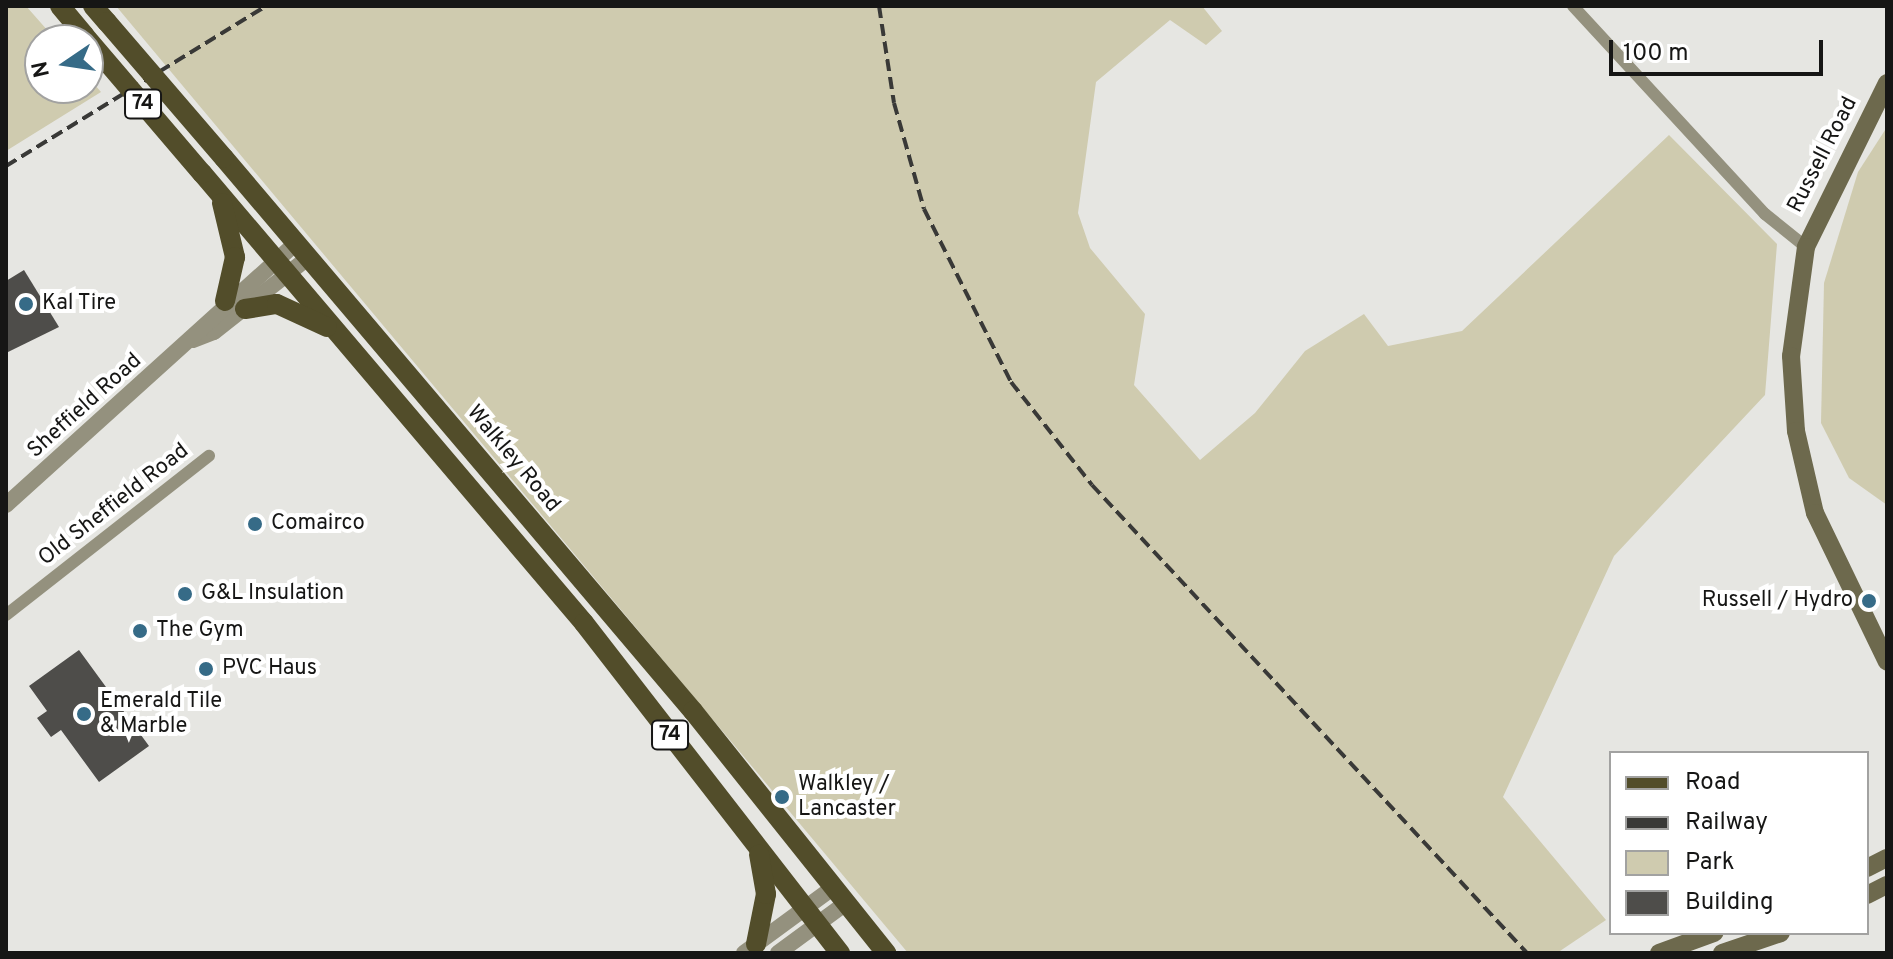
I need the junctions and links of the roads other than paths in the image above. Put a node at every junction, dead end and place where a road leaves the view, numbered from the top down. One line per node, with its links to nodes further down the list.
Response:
1 (60, 6): 5 (main road, 74, bridge)
2 (93, 6): 7 (main road, Walkley Road / 74, bridge)
3 (1573, 6): 6 (street)
4 (1887, 83): 6 (main road, Russell Road)
5 (218, 192): 8 (main road, 74); 9 (main road)
6 (1806, 247): 16 (main road, Russell Road)
7 (302, 250): 8 (street, Sheffield Road); 22 (main road, Walkley Road / 74)
8 (281, 267): 9 (street, Sheffield Road); 10 (street, Sheffield Road); 11 (main road, 74)
9 (225, 301): 12 (street, Sheffield Road)
10 (245, 309): 11 (main road); 12 (street, Sheffield Road)
11 (337, 331): 17 (main road, 74)
12 (193, 340): 14 (street, Sheffield Road)
13 (209, 456): 15 (street, Old Sheffield Road)
14 (6, 505)
15 (6, 615)
16 (1887, 662)
17 (756, 847): 23 (main road, 74); 26 (main road)
18 (1887, 858): 19 (main road)
19 (1869, 867)
20 (1887, 885): 21 (main road)
21 (1869, 894)
22 (840, 895): 23 (street); 29 (main road, Walkley Road / 74)
23 (812, 916): 26 (street); 27 (street); 28 (main road, 74)
24 (1708, 935): 30 (main road)
25 (1775, 935): 31 (main road)
26 (750, 949)
27 (778, 953)
28 (840, 953)
29 (886, 953)
30 (1659, 953)
31 (1722, 953)

